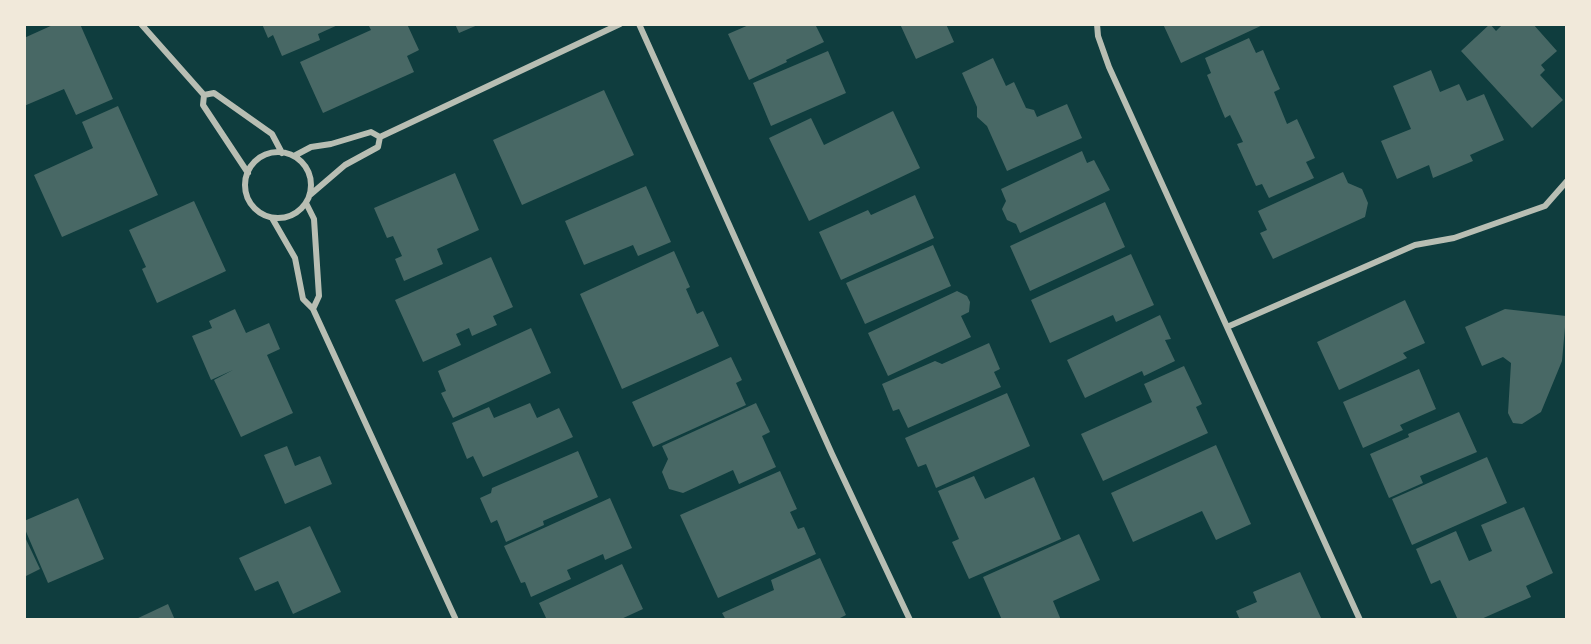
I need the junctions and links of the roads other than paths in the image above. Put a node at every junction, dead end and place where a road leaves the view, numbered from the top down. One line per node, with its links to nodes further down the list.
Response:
1 (141, 24): 5 (street)
2 (620, 24): 6 (street)
3 (639, 24): 17 (street)
4 (1097, 24): 15 (street)
5 (204, 95): 7 (street); 9 (street)
6 (380, 137): 8 (street); 11 (street)
7 (282, 153): 8 (street); 9 (street)
8 (294, 156): 11 (street)
9 (248, 173): 13 (street)
10 (1567, 181): 15 (street)
11 (310, 195): 12 (street)
12 (306, 203): 13 (street); 14 (street)
13 (272, 218): 14 (street)
14 (313, 309): 16 (street)
15 (1227, 327): 18 (street)
16 (456, 620)
17 (910, 620)
18 (1360, 620)

